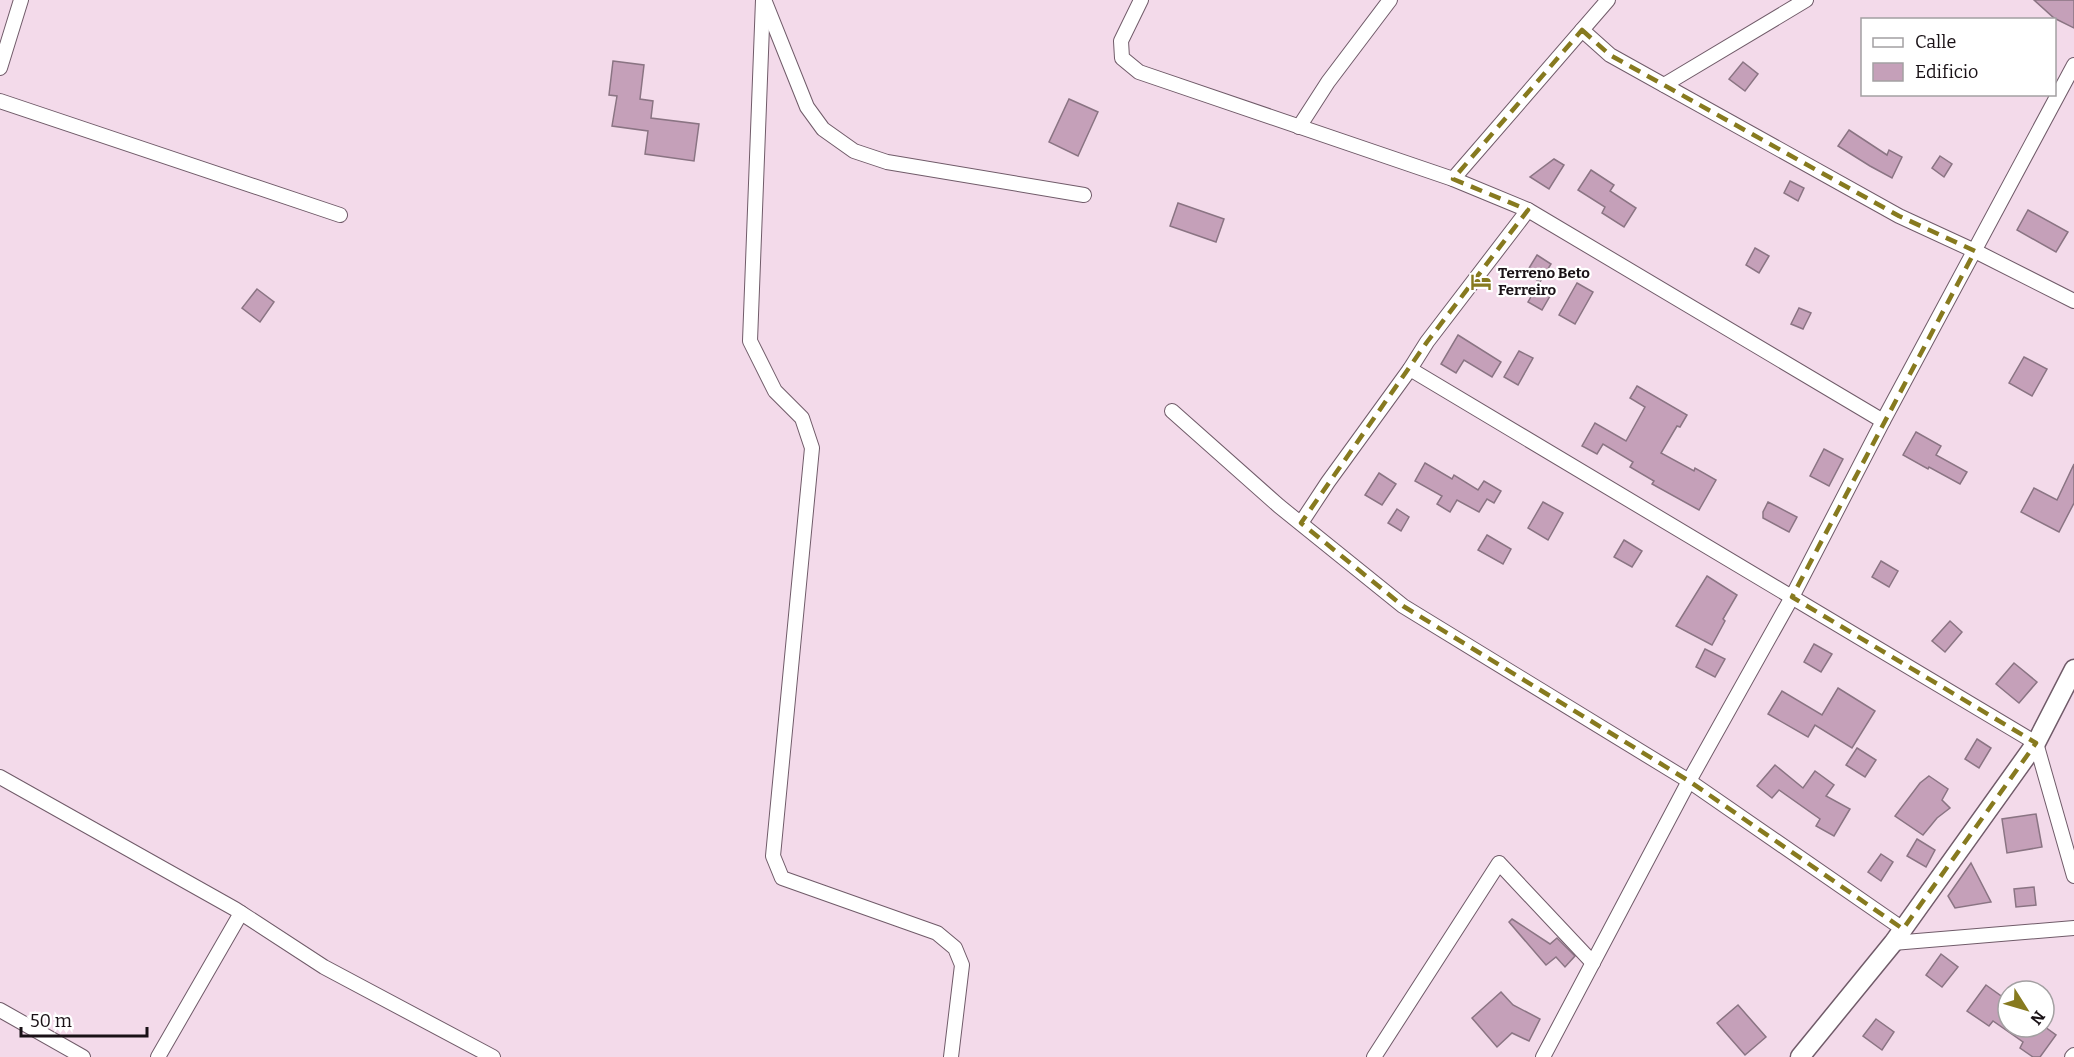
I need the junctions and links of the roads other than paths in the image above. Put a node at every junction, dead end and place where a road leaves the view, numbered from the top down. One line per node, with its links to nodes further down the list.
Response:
1 (21, 0): 7 (street)
2 (764, 0): 15 (street); 38 (street)
3 (1141, 0): 13 (street)
4 (1390, 0): 13 (street)
5 (1608, 0): 8 (street)
6 (1806, 0): 11 (street)
7 (6, 27): 10 (street)
8 (1582, 30): 11 (street); 14 (street)
9 (2074, 65): 18 (street)
10 (0, 68)
11 (1664, 85): 18 (street)
12 (0, 101): 17 (street)
13 (1299, 128): 14 (street)
14 (1453, 179): 16 (street)
15 (1084, 195)
16 (1528, 210): 20 (street); 22 (street)
17 (340, 215)
18 (1975, 251): 19 (street); 22 (street)
19 (2074, 301)
20 (1410, 369): 23 (street); 24 (street)
21 (1172, 411): 23 (street)
22 (1883, 421): 24 (street)
23 (1301, 523): 28 (street)
24 (1792, 597): 26 (street); 28 (street)
25 (2074, 669): 26 (street)
26 (2036, 743): 29 (street); 32 (street)
27 (0, 777): 30 (street)
28 (1689, 781): 32 (street); 33 (street)
29 (2074, 876)
30 (241, 913): 36 (street); 37 (street)
31 (2074, 928): 32 (street)
32 (1898, 936): 41 (street)
33 (1593, 963): 39 (street); 40 (street)
34 (0, 1010): 35 (street)
35 (83, 1057)
36 (158, 1057)
37 (493, 1057)
38 (951, 1057)
39 (1374, 1057)
40 (1544, 1057)
41 (1800, 1057)

